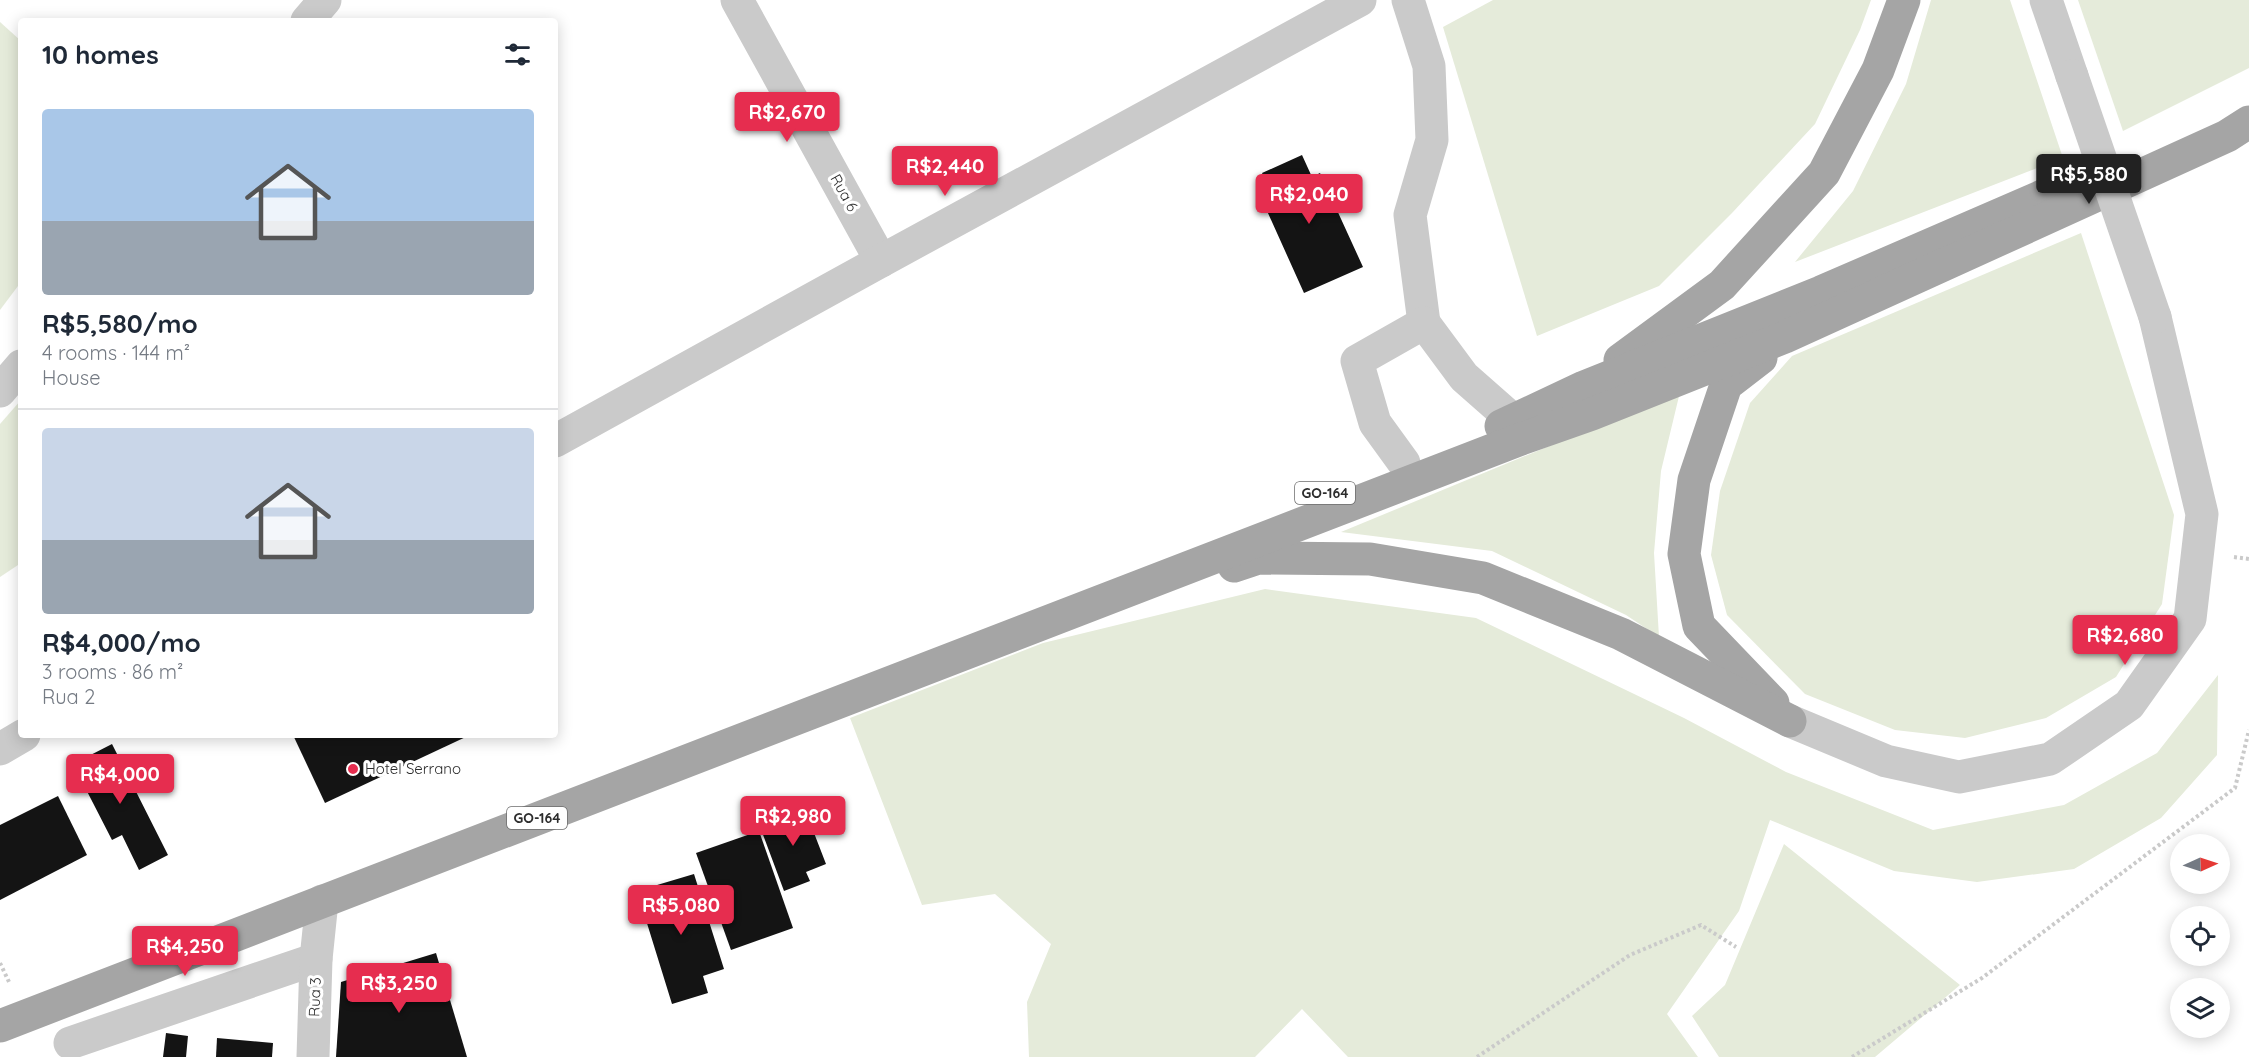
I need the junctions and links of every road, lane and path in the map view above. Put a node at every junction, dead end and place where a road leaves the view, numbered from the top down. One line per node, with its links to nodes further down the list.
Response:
1 (325, 0): 7 (street)
2 (737, 0): 10 (street, Rua 6)
3 (1360, 0): 10 (street)
4 (1408, 0): 11 (street)
5 (1905, 0): 14 (main road)
6 (2046, 0): 20 (street, bridge)
7 (310, 18)
8 (2249, 110): 14 (main road, GO-164)
9 (2249, 122): 12 (main road, GO-164)
10 (881, 261): 17 (street)
11 (1424, 323): 16 (street); 18 (street)
12 (1785, 337): 19 (main road, GO-164); 20 (main road)
13 (18, 370): 15 (street)
14 (1584, 387): 16 (main road, GO-164)
15 (0, 391)
16 (1514, 421): 18 (main road, GO-164)
17 (558, 439)
18 (1404, 463): 28 (main road, GO-164)
19 (1074, 613): 20 (main road); 24 (main road, GO-164)
20 (1790, 721)
21 (2249, 730): 33 (path)
22 (18, 738): 23 (street)
23 (0, 748)
24 (322, 901): 26 (street, Rua 3); 27 (main road, GO-164)
25 (1736, 946): 32 (path)
26 (316, 959): 30 (street); 31 (street, Rua 3)
27 (90, 991): 29 (main road, GO-164); 30 (street)
28 (0, 1007)
29 (0, 1026)
30 (59, 1050)
31 (313, 1057)
32 (1477, 1057)
33 (1852, 1057)

